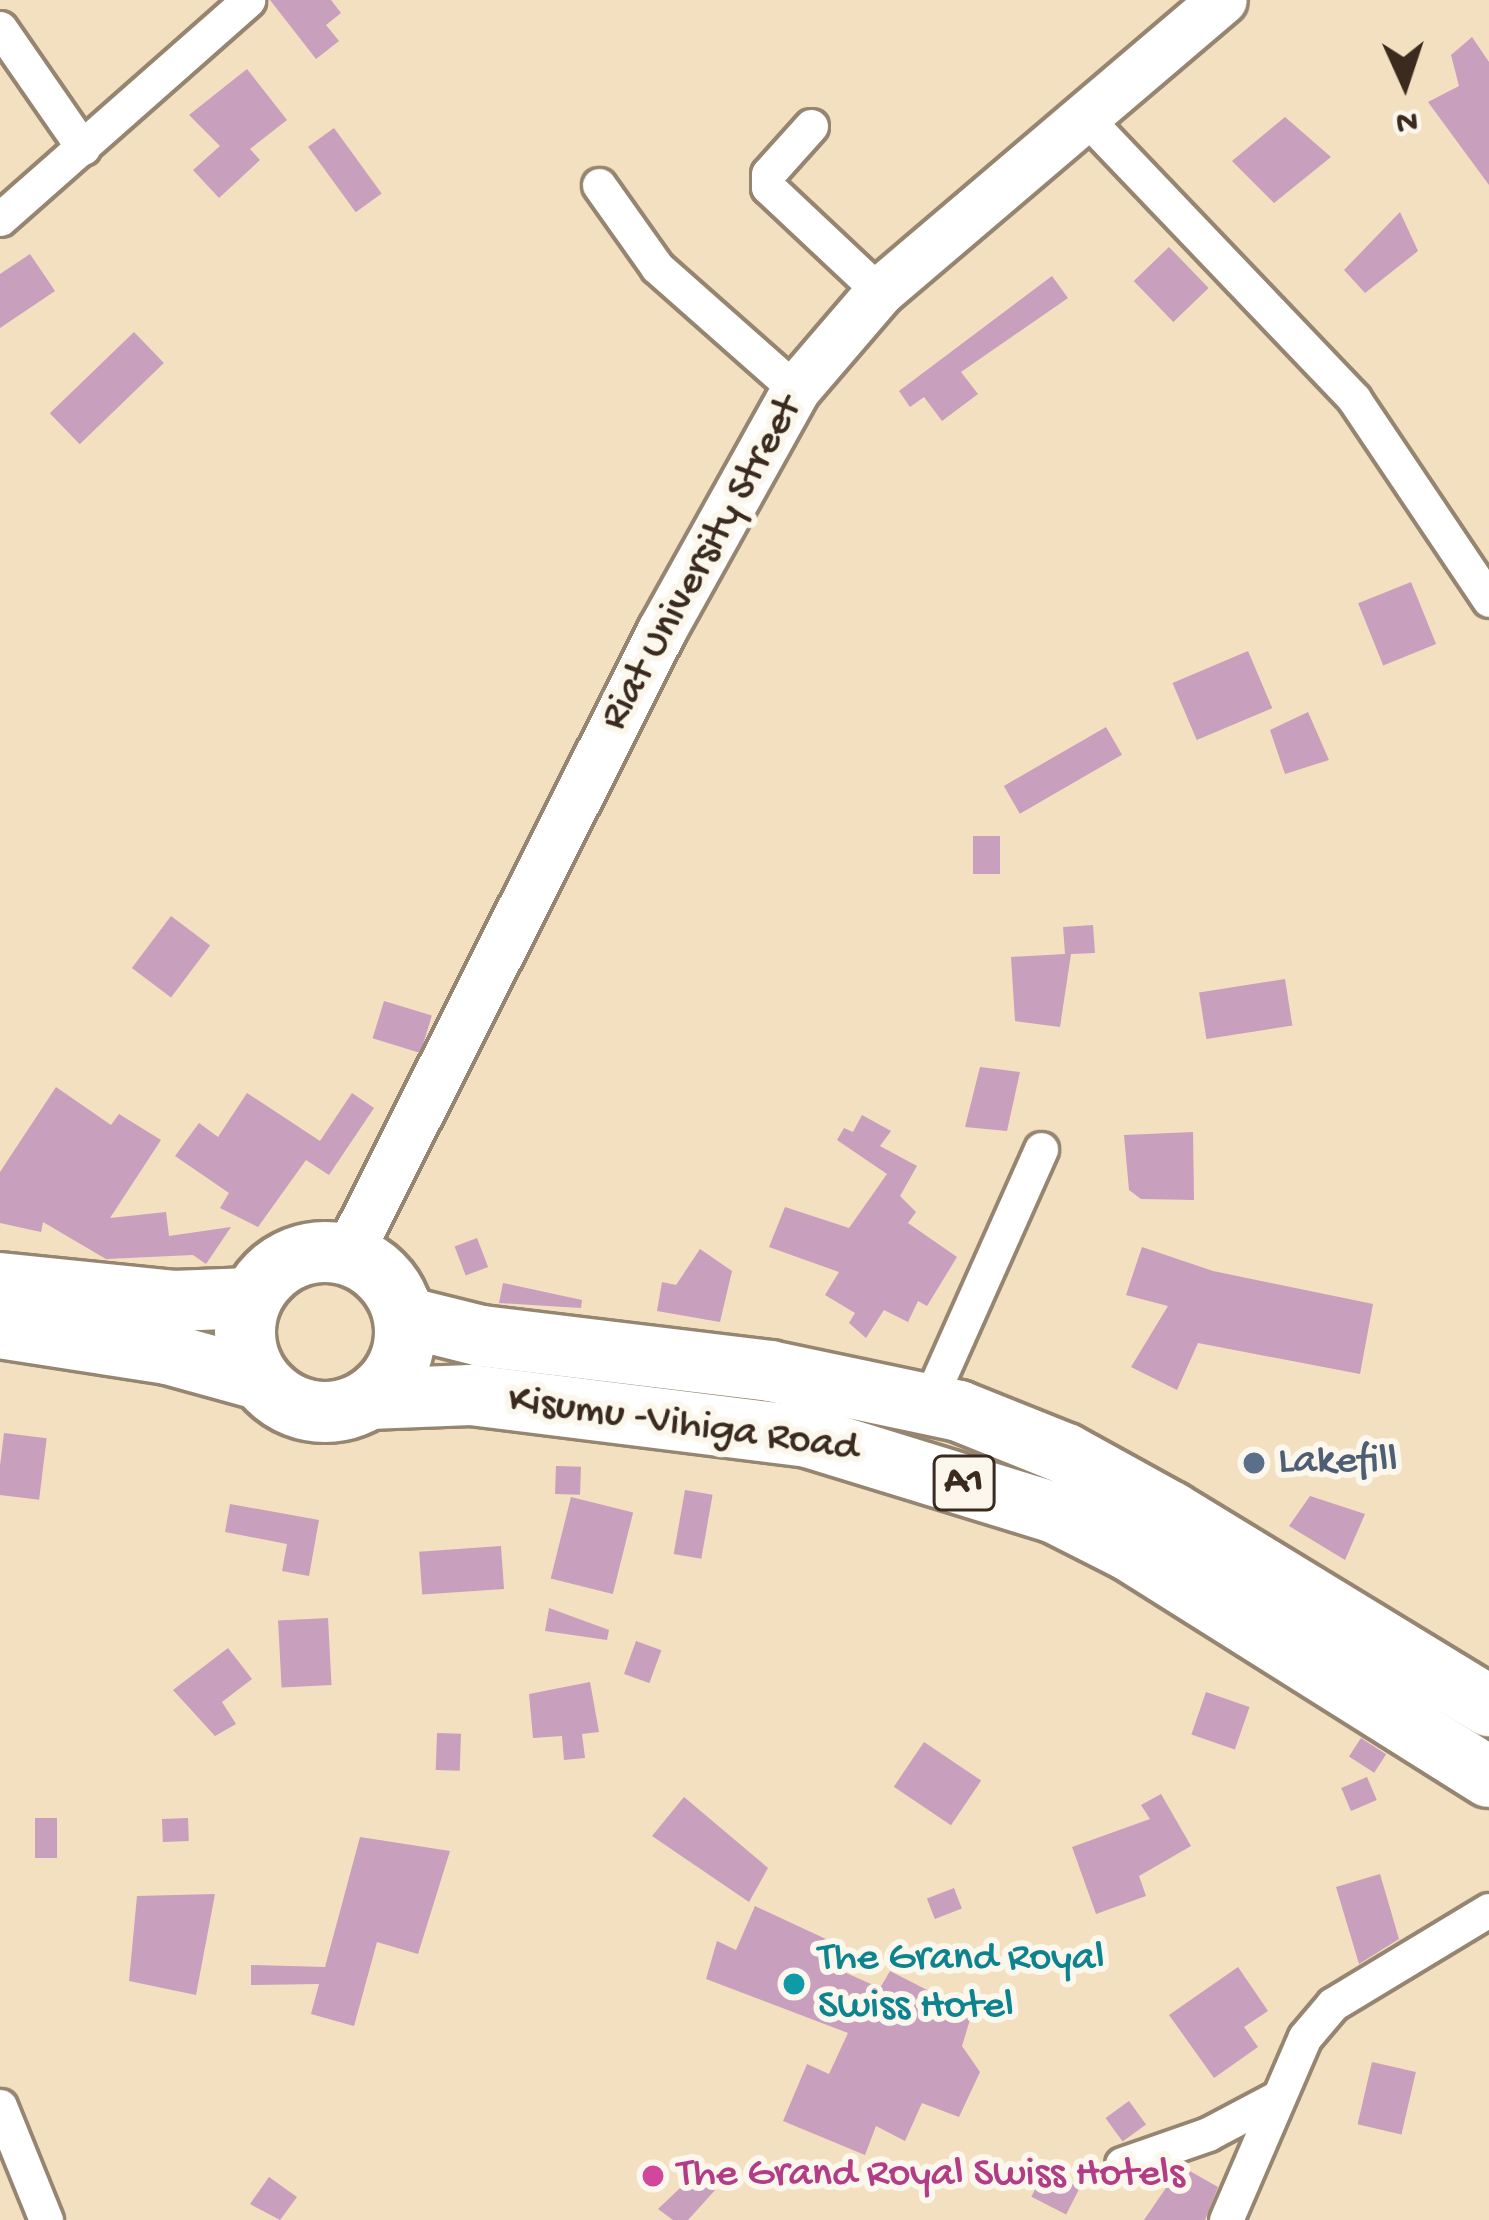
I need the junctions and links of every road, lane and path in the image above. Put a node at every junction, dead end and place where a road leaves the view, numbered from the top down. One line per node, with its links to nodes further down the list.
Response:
1 (248, 0): 6 (street)
2 (1223, 0): 4 (street, Riat University Street)
3 (0, 28): 6 (street)
4 (1084, 116): 9 (street, Riat University Street); 11 (street)
5 (812, 126): 9 (street)
6 (82, 148): 8 (street)
7 (599, 185): 10 (street)
8 (0, 219)
9 (880, 292): 10 (street, Riat University Street)
10 (796, 390): 13 (street, Riat University Street)
11 (1489, 600)
12 (1041, 1149): 20 (street)
13 (348, 1255): 15 (highway); 16 (highway)
14 (0, 1283): 15 (highway)
15 (251, 1298): 18 (highway)
16 (405, 1317): 19 (highway); 20 (highway, Kisumu -Vihiga Road / A1)
17 (0, 1328): 18 (highway, A1)
18 (258, 1378): 19 (highway, A1)
19 (369, 1399): 22 (highway, Kisumu -Vihiga Road / A1)
20 (928, 1403): 21 (highway, Kisumu -Vihiga Road / A1)
21 (1481, 1692)
22 (1489, 1777)
23 (1489, 1910): 24 (street)
24 (1276, 2098): 26 (street); 28 (street)
25 (0, 2106): 27 (street)
26 (1123, 2164)
27 (46, 2220)
28 (1226, 2220)

